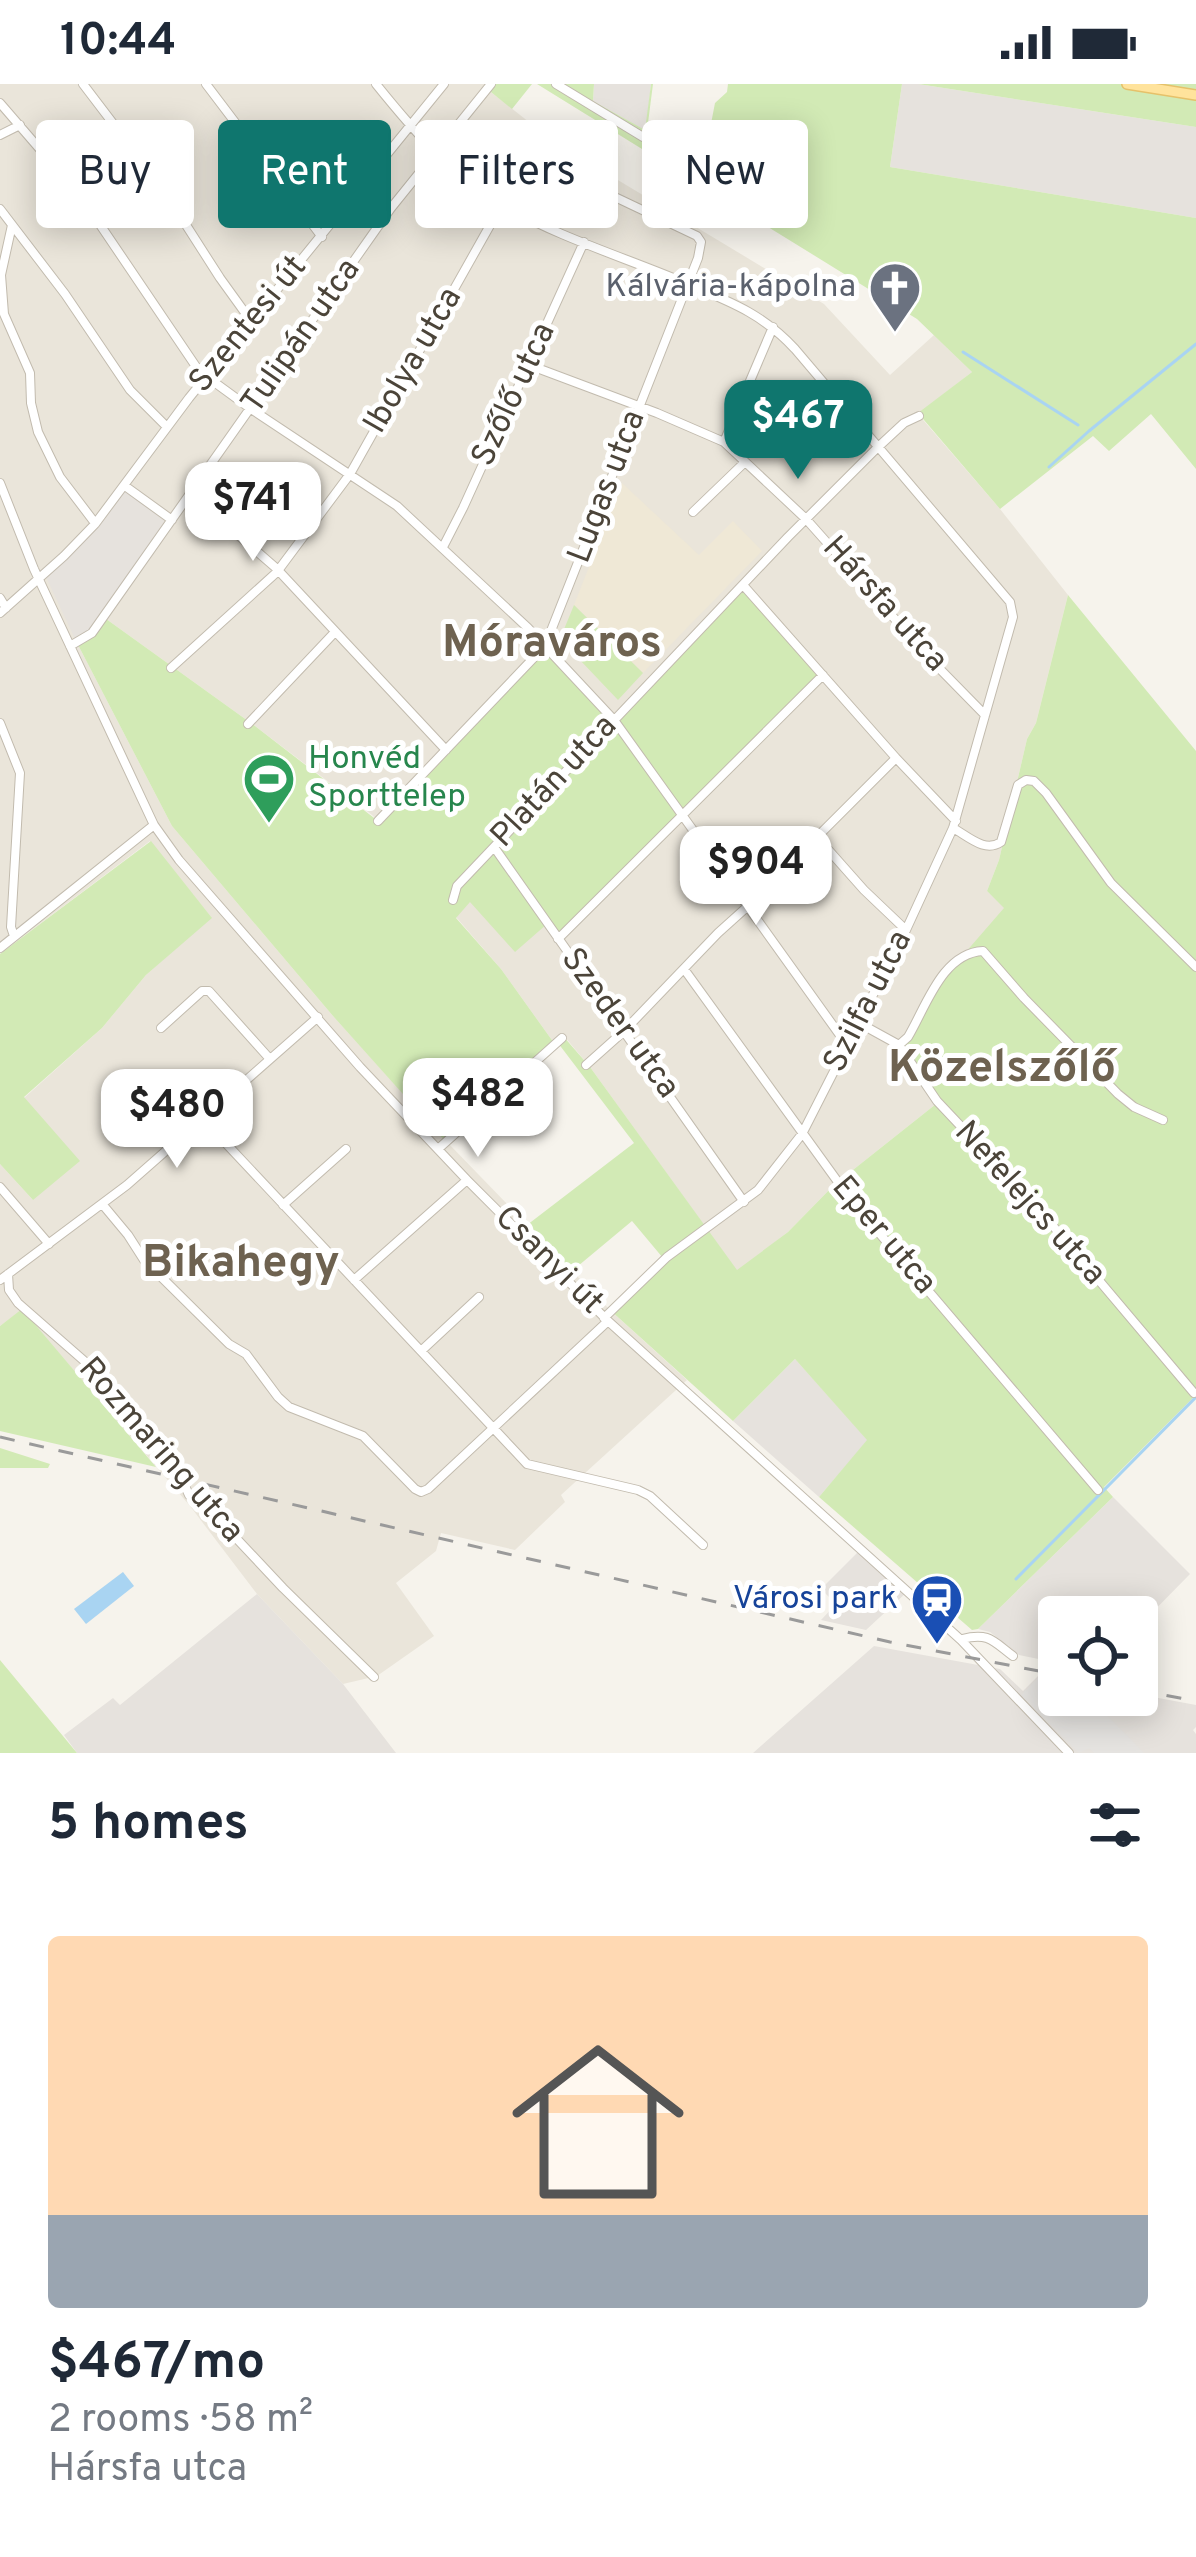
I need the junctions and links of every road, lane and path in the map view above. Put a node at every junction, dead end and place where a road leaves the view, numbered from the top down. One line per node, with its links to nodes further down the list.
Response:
1 (82, 84): 25 (street)
2 (206, 84): 22 (street)
3 (376, 84): 12 (street)
4 (444, 84): 12 (street, Szentesi út)
5 (491, 84): 10 (street, Tulipán utca)
6 (556, 84): 15 (street)
7 (1127, 84): 8 (main road)
8 (1196, 95)
9 (0, 103): 11 (street)
10 (463, 120)
11 (20, 125): 14 (street); 28 (street)
12 (410, 127): 13 (street); 22 (street, Szentesi út)
13 (415, 132)
14 (0, 135)
15 (642, 136)
16 (415, 180): 30 (street, Tulipán utca)
17 (618, 198): 24 (street, Lugas utca)
18 (0, 209): 19 (street)
19 (11, 225): 32 (street); 43 (street)
20 (488, 228): 36 (street, Ibolya utca)
21 (554, 228): 23 (street)
22 (322, 237): 25 (street, Szentesi út)
23 (584, 242): 24 (street); 27 (street, Szőlő utca)
24 (686, 284): 26 (street); 29 (street, Lugas utca)
25 (251, 321): 28 (street, Szentesi út)
26 (773, 327): 33 (street); 34 (street)
27 (529, 365): 29 (street, Hársfa utca); 44 (street, Szőlő utca)
28 (206, 377): 30 (street); 32 (street, Szentesi út)
29 (639, 407): 33 (street, Hársfa utca); 52 (street, Lugas utca)
30 (251, 409): 36 (street); 39 (street, Tulipán utca)
31 (919, 416): 34 (street, Platán utca)
32 (167, 427): 38 (street, Szentesi út)
33 (724, 442): 35 (street, Hársfa utca)
34 (877, 448): 41 (street, Platán utca); 55 (street, Szilfa utca)
35 (745, 462): 40 (street); 41 (street, Hársfa utca)
36 (350, 474): 44 (street); 45 (street, Ibolya utca)
37 (0, 483): 46 (street, Csanyi út)
38 (124, 485): 42 (street); 43 (street, Szentesi út)
39 (190, 494): 42 (street, Tulipán utca); 45 (street)
40 (693, 512)
41 (806, 519): 47 (street, Platán utca); 55 (street, Hársfa utca)
42 (172, 520): 51 (street, Tulipán utca)
43 (95, 524): 46 (street, Szentesi út)
44 (442, 547): 52 (street)
45 (278, 570): 50 (street); 53 (street, Ibolya utca)
46 (38, 579): 49 (street, Szentesi út); 51 (street, Csanyi út)
47 (743, 585): 54 (street); 56 (street, Platán utca)
48 (0, 598): 49 (street)
49 (3, 610)
50 (334, 632): 58 (street); 59 (street)
51 (70, 646): 63 (street, Csanyi út)
52 (545, 646): 56 (street); 59 (street, Lugas utca)
53 (171, 668)
54 (823, 674): 60 (street); 61 (street)
55 (986, 716): 64 (street, Szilfa utca)
56 (614, 720): 61 (street); 66 (street, Platán utca)
57 (0, 723): 68 (street)
58 (248, 724)
59 (446, 750): 62 (street, Lugas utca)
60 (896, 758): 64 (street); 65 (street)
61 (683, 815): 70 (street); 73 (street)
62 (377, 821)
63 (154, 825): 72 (street); 77 (street, Csanyi út)
64 (955, 825): 71 (street, Szilfa utca); 75 (street)
65 (817, 837): 70 (street); 71 (street)
66 (494, 847): 69 (street, Platán utca); 73 (street, Szeder utca)
67 (0, 852): 68 (street)
68 (15, 853): 72 (street)
69 (453, 900)
70 (748, 906): 76 (street); 82 (street)
71 (906, 930): 78 (street, Szilfa utca)
72 (14, 936): 74 (street)
73 (558, 939): 80 (street, Szeder utca)
74 (0, 948)
75 (1196, 967)
76 (684, 969): 80 (street); 88 (street, Eper utca)
77 (318, 1017): 84 (street); 90 (street, Csanyi út)
78 (859, 1023): 82 (street, Szilfa utca); 83 (street, Nefelejcs utca)
79 (161, 1028): 84 (street)
80 (623, 1032): 85 (street); 93 (street, Szeder utca)
81 (562, 1038): 90 (street)
82 (848, 1045): 88 (street, Szilfa utca)
83 (899, 1045): 87 (street); 102 (street, Nefelejcs utca)
84 (269, 1058): 86 (street)
85 (586, 1066)
86 (203, 1119): 94 (street); 95 (street)
87 (1163, 1120)
88 (802, 1134): 93 (street, Szilfa utca); 104 (street, Eper utca)
89 (346, 1149): 94 (street)
90 (438, 1149): 91 (street, Csanyi út)
91 (467, 1180): 98 (street); 100 (street, Csanyi út)
92 (0, 1187): 96 (street)
93 (744, 1202): 100 (street, Szilfa utca)
94 (283, 1204): 98 (street)
95 (103, 1205): 96 (street); 103 (street, Szilfa utca)
96 (49, 1244): 97 (street)
97 (4, 1277): 108 (street, Rozmaring utca)
98 (354, 1280): 101 (street)
99 (479, 1297): 101 (street)
100 (606, 1319): 103 (street, Szilfa utca); 106 (street, Csanyi út)
101 (421, 1351): 103 (street)
102 (1195, 1393)
103 (493, 1428): 105 (street)
104 (1098, 1490)
105 (703, 1545)
106 (961, 1640): 107 (street); 109 (street, Csanyi út)
107 (1013, 1656)
108 (374, 1676)
109 (1069, 1753)

